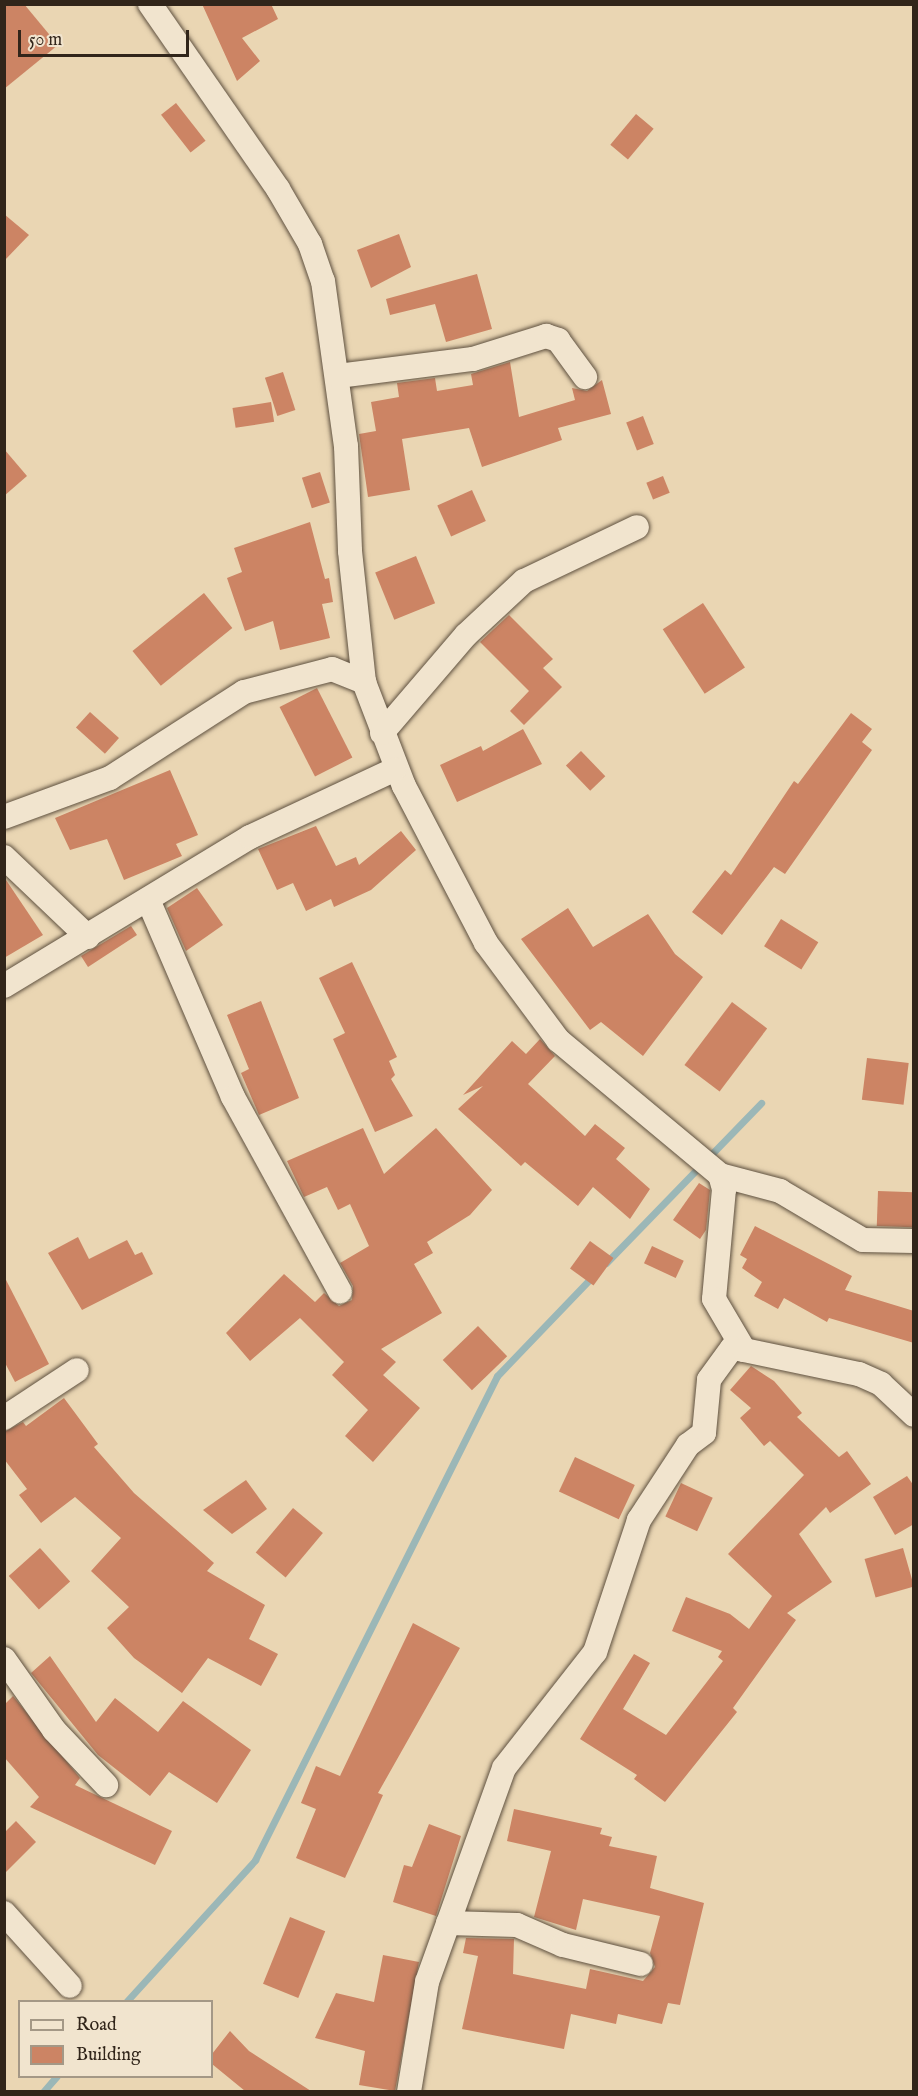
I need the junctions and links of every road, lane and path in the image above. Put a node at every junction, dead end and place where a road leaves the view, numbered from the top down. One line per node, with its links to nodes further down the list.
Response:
1 (150, 4): 2 (street)
2 (338, 376): 3 (street); 5 (street)
3 (585, 377)
4 (637, 526): 8 (street)
5 (362, 644): 6 (street); 7 (street)
6 (332, 669): 7 (street); 9 (street)
7 (364, 682): 8 (street)
8 (392, 759): 11 (street); 14 (street)
9 (4, 817)
10 (4, 857): 12 (street)
11 (149, 902): 12 (street); 16 (street)
12 (88, 937): 13 (street)
13 (4, 986)
14 (720, 1175): 15 (street); 17 (street)
15 (914, 1241)
16 (339, 1292)
17 (744, 1350): 19 (street); 24 (street)
18 (77, 1371): 20 (street)
19 (914, 1415)
20 (4, 1418)
21 (4, 1659): 22 (street)
22 (106, 1785)
23 (4, 1913): 26 (street)
24 (448, 1923): 25 (street); 27 (street)
25 (641, 1964)
26 (70, 1986)
27 (409, 2091)

